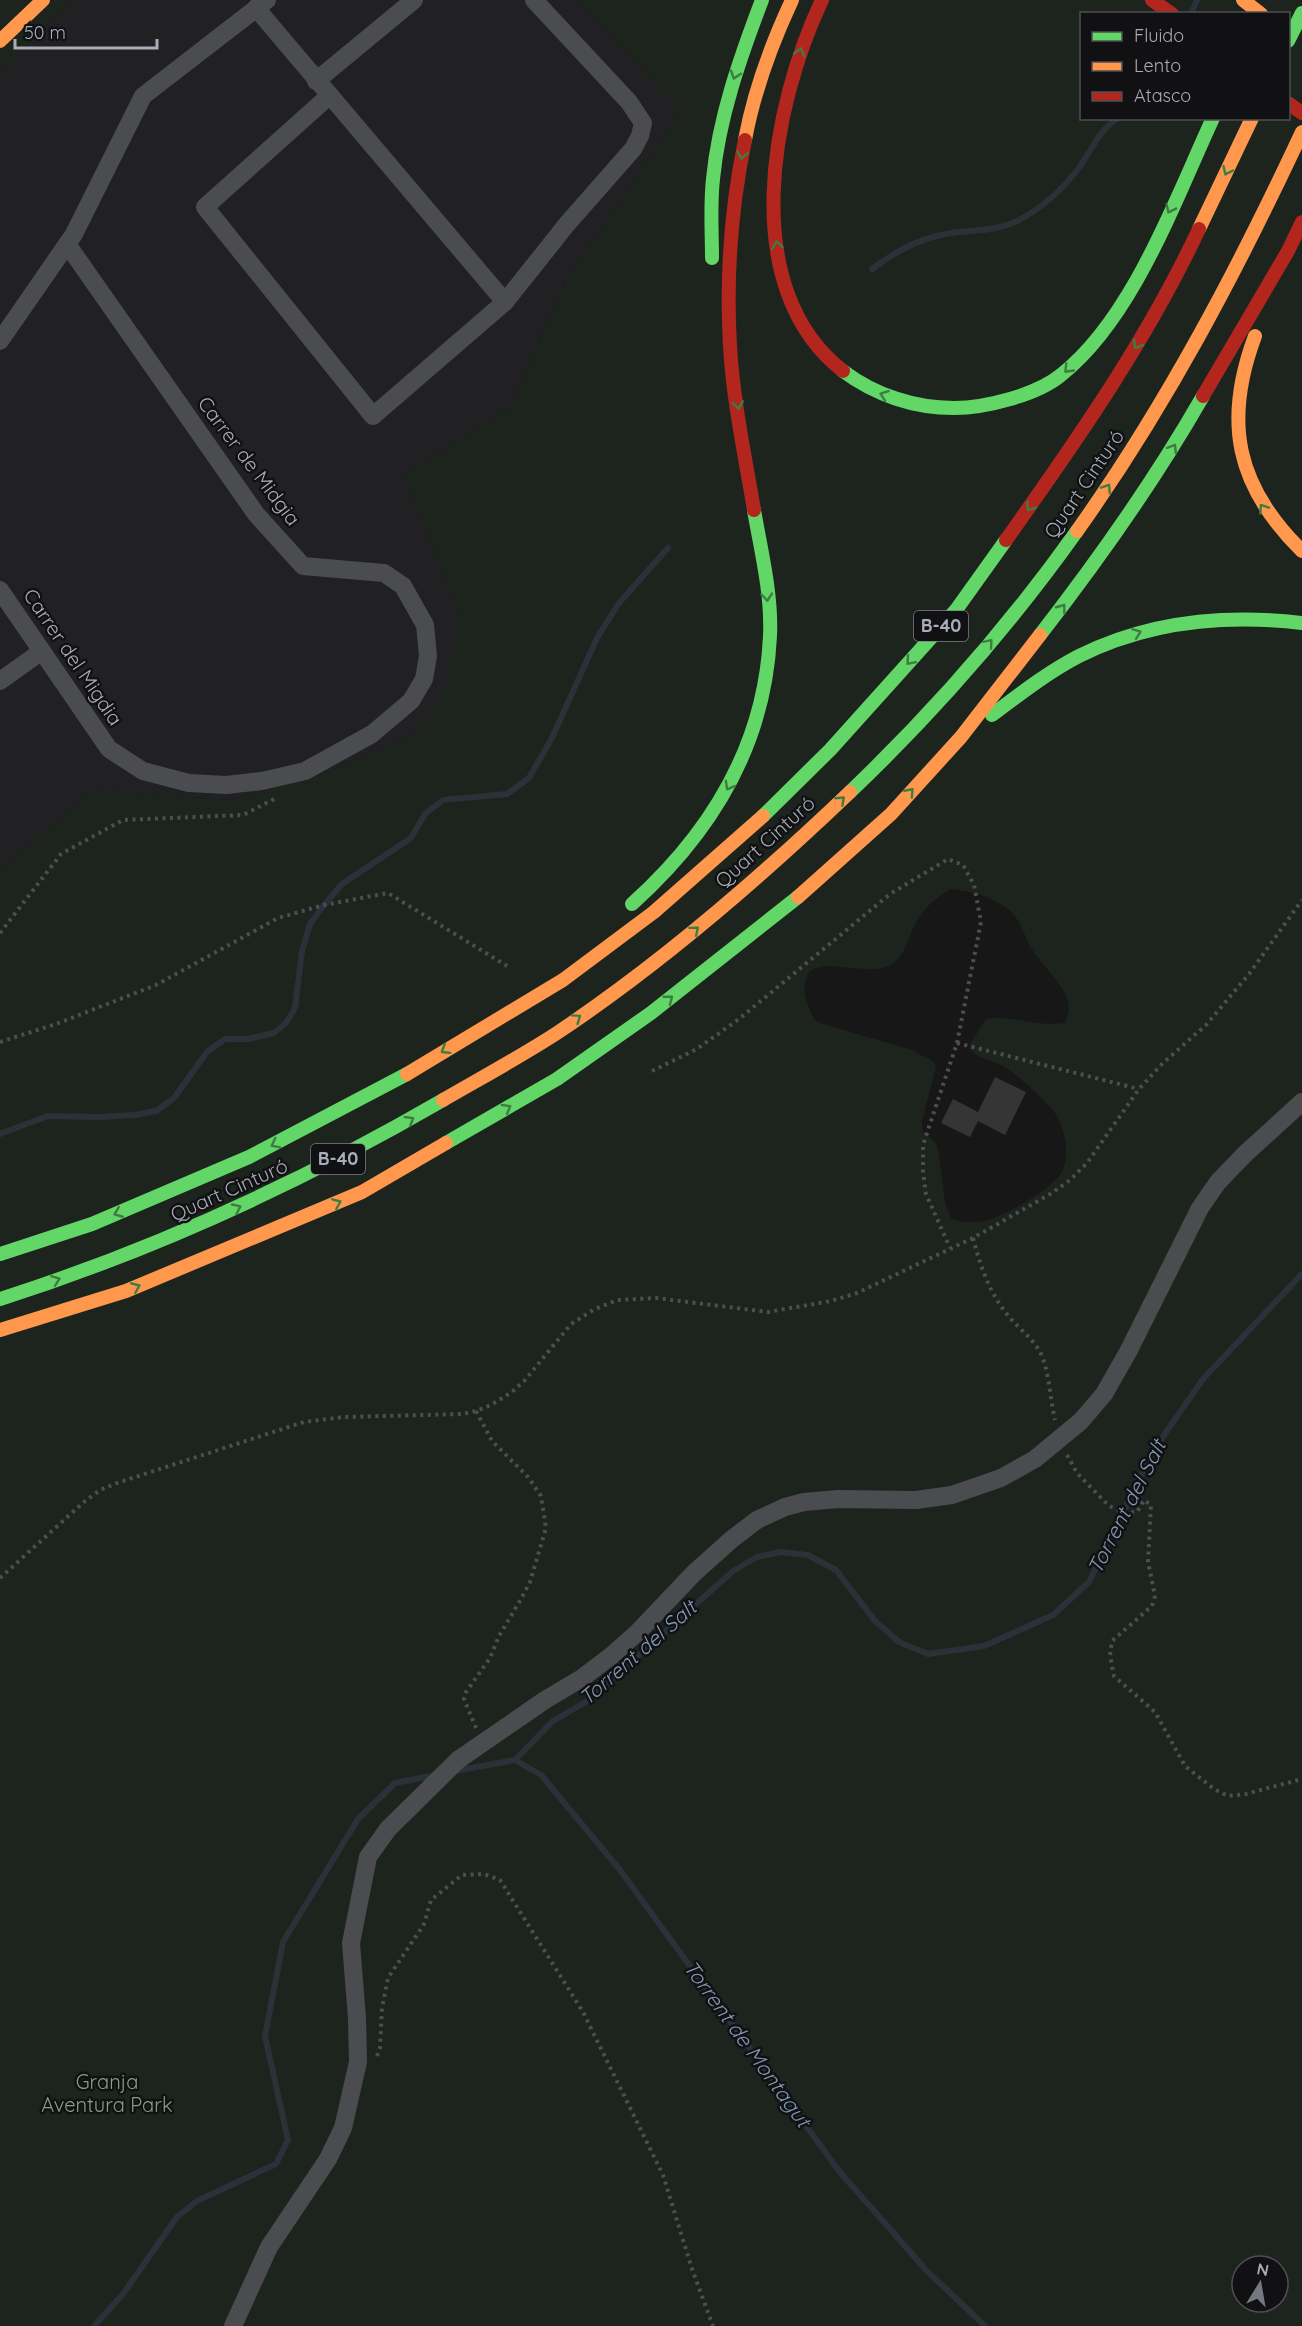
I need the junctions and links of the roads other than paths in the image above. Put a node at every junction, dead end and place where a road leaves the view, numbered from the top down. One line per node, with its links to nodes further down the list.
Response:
1 (43, 0): 17 (main road)
2 (414, 0): 18 (street)
3 (534, 0): 28 (street)
4 (762, 0): 26 (main road, one-way to 26)
5 (792, 0): 30 (main road, one-way to 30)
6 (822, 0): 20 (main road, one-way to 6)
7 (1152, 0): 13 (main road)
8 (1157, 0): 13 (main road)
9 (1243, 0): 14 (main road)
10 (1297, 0): 12 (main road)
11 (261, 4): 18 (street); 24 (street)
12 (1302, 4)
13 (1170, 12)
14 (1259, 12)
15 (1302, 12): 16 (main road)
16 (1290, 37)
17 (0, 41)
18 (316, 81): 19 (street)
19 (329, 96): 28 (street); 28 (street)
20 (1212, 120)
21 (1251, 120): 40 (main road, Quart Cinturó / B-40, one-way to 40)
22 (1302, 132): 43 (main road, Quart Cinturó / B-40, one-way to 22)
23 (1302, 222): 25 (main road)
24 (67, 244): 29 (street); 37 (street, Carrer de Midgia)
25 (1288, 251): 31 (main road, one-way to 25); 36 (main road, one-way to 25)
26 (713, 273)
27 (715, 294): 30 (main road)
28 (505, 302)
29 (0, 341)
30 (730, 347): 38 (main road, one-way to 38)
31 (1302, 551)
32 (0, 590): 34 (street, Carrer del Migdia)
33 (1302, 623): 36 (main road, one-way to 33)
34 (42, 651): 35 (street); 37 (street, Carrer del Migdia)
35 (0, 681)
36 (961, 737): 44 (main road, one-way to 36)
37 (109, 749)
38 (619, 915)
39 (538, 979): 40 (main road)
40 (495, 1020): 42 (main road, Quart Cinturó / B-40, one-way to 42)
41 (1302, 1102): 45 (street)
42 (0, 1254)
43 (0, 1299)
44 (0, 1330)
45 (233, 2326)

